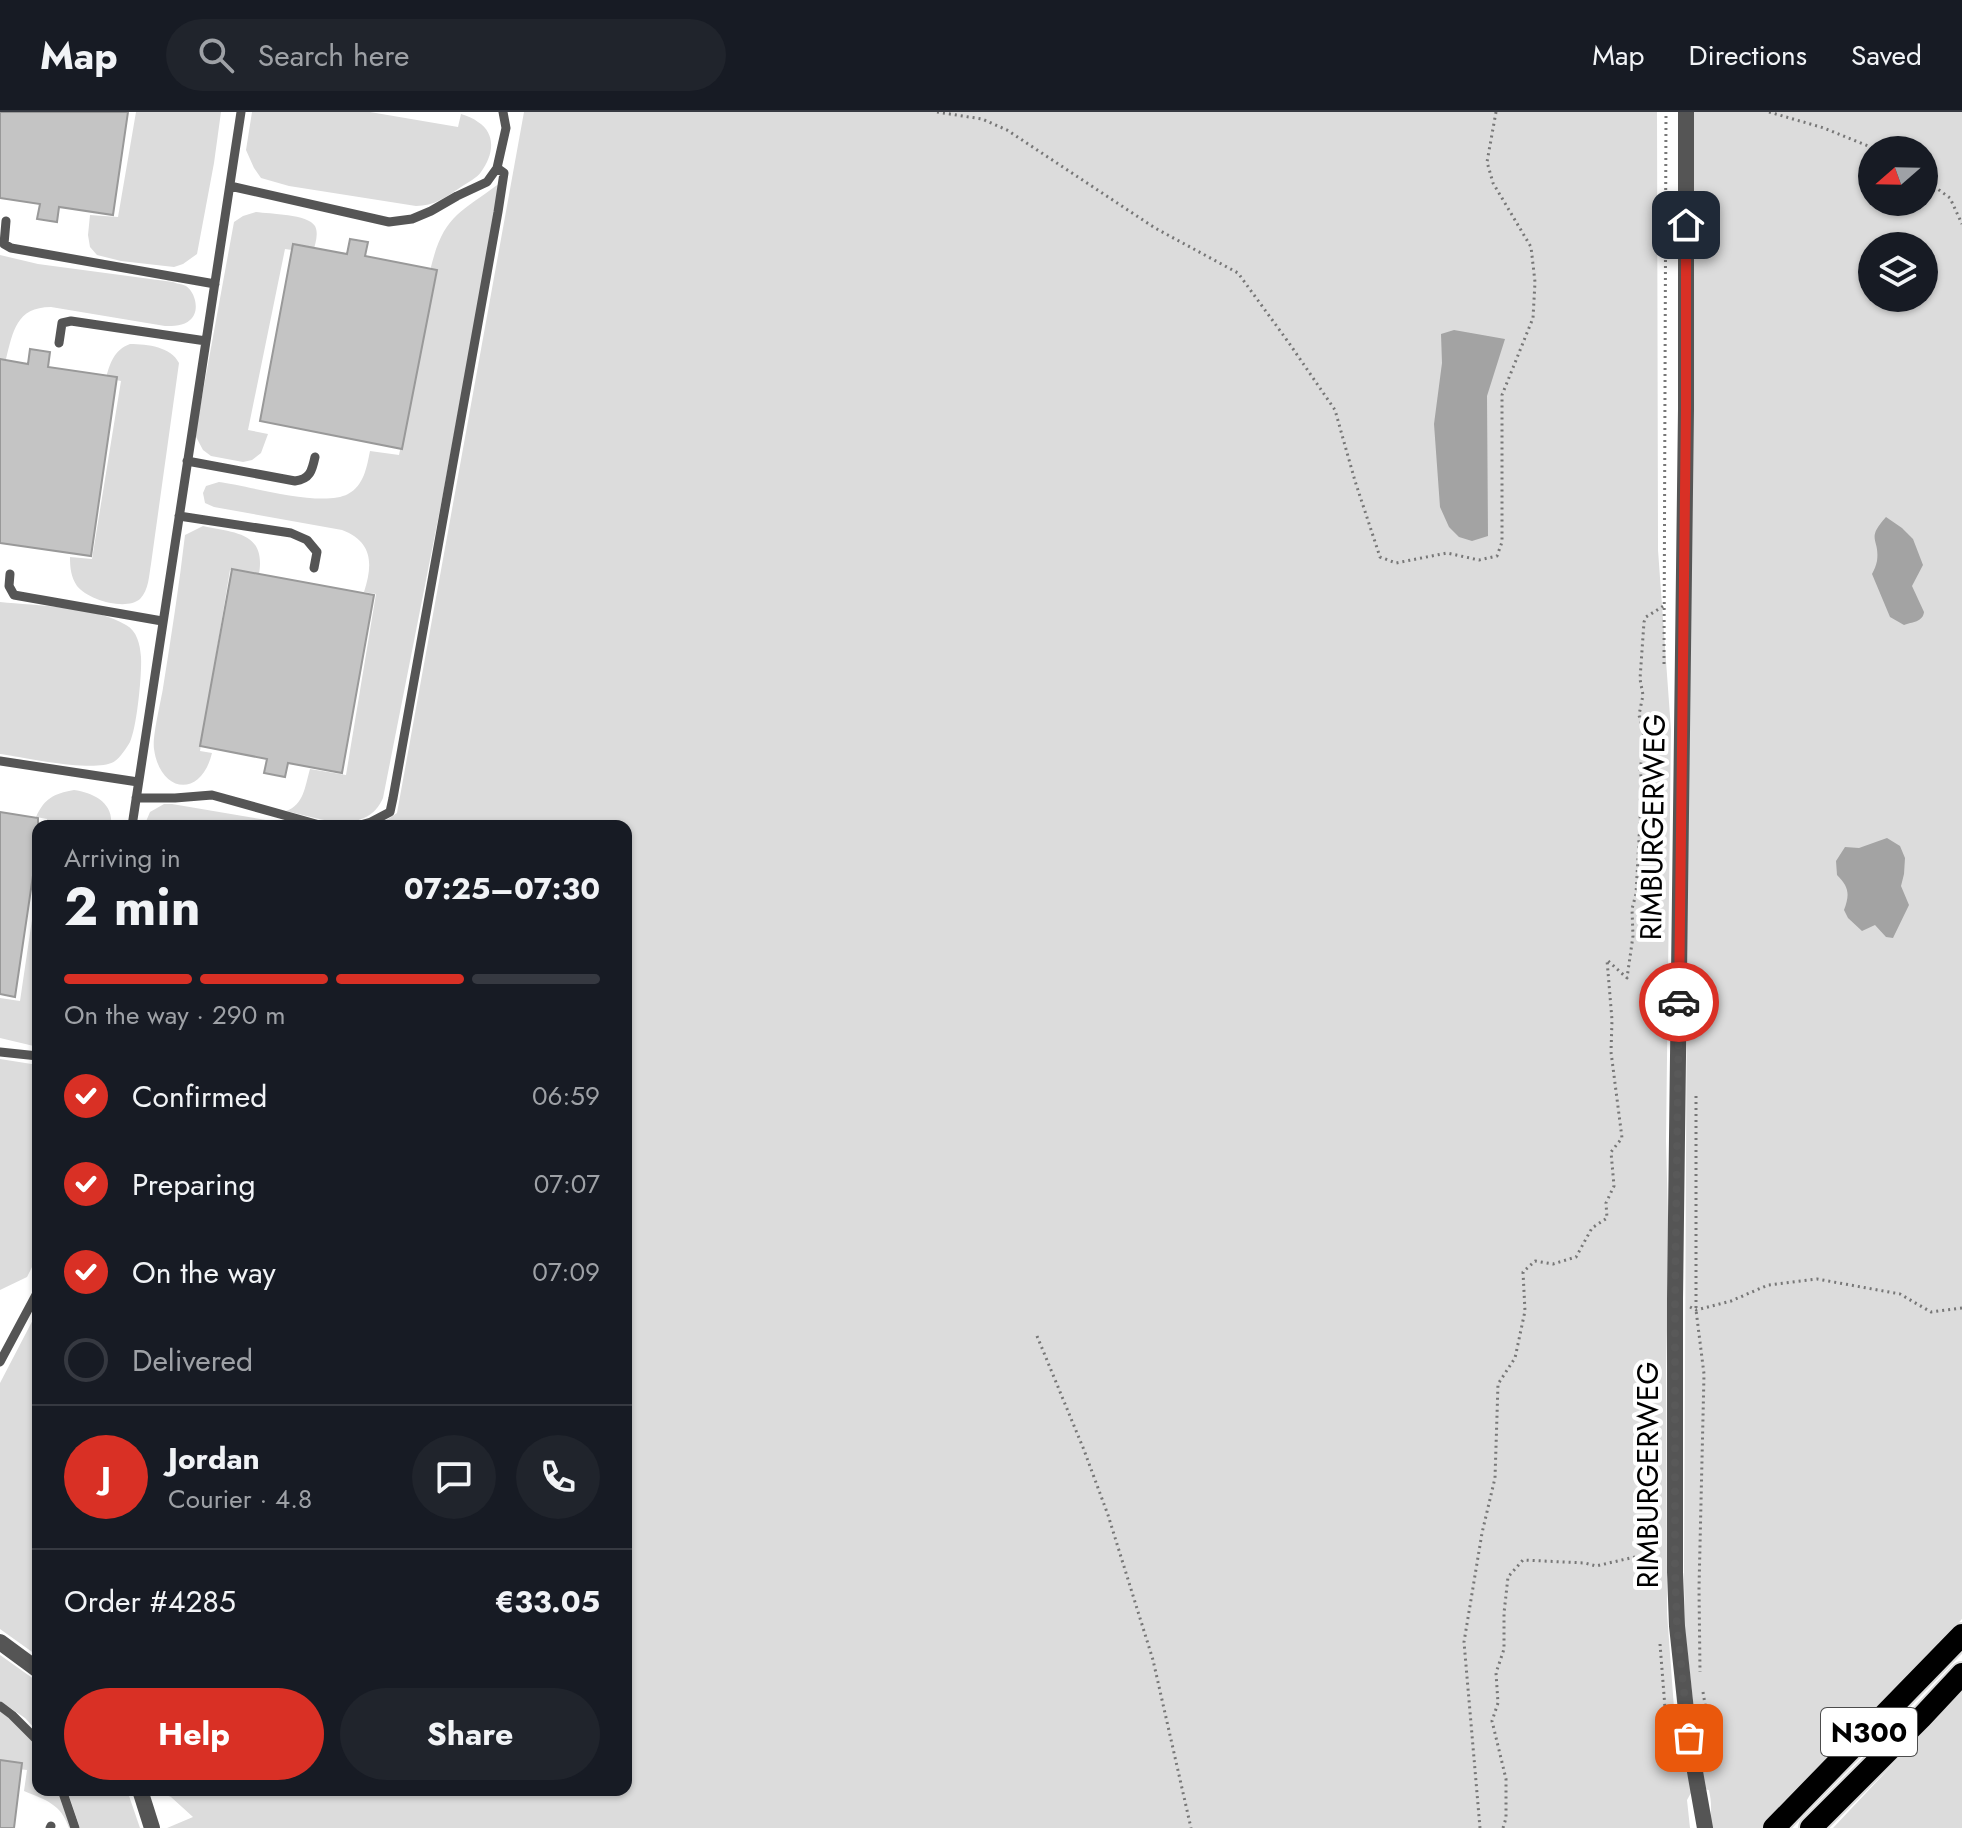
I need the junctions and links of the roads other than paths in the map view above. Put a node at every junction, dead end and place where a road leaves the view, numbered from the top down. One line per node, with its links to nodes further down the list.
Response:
1 (241, 112): 5 (lane)
2 (503, 112): 4 (lane)
3 (1686, 112): 36 (street, RIMBURGERWEG)
4 (497, 168): 5 (lane); 21 (lane)
5 (230, 186): 7 (lane)
6 (6, 221): 7 (lane)
7 (215, 284): 8 (lane)
8 (206, 341): 9 (lane); 11 (lane)
9 (59, 343)
10 (315, 457): 11 (lane)
11 (187, 461): 12 (lane)
12 (179, 516): 13 (lane); 15 (lane)
13 (314, 568)
14 (10, 574): 15 (lane)
15 (162, 621): 17 (lane)
16 (0, 761): 17 (lane)
17 (138, 782): 18 (lane)
18 (136, 798): 19 (lane); 20 (lane)
19 (133, 820)
20 (302, 820)
21 (375, 820)
22 (0, 1052): 23 (lane)
23 (32, 1055)
24 (32, 1302): 25 (lane)
25 (0, 1362)
26 (1962, 1635): 37 (highway, N300)
27 (0, 1642): 28 (street)
28 (32, 1666)
29 (1962, 1674): 38 (highway, N300)
30 (0, 1706): 31 (lane)
31 (32, 1735)
32 (64, 1796): 34 (lane)
33 (142, 1796): 35 (street)
34 (75, 1828)
35 (152, 1828)
36 (1705, 1828)
37 (1774, 1828)
38 (1811, 1828)

